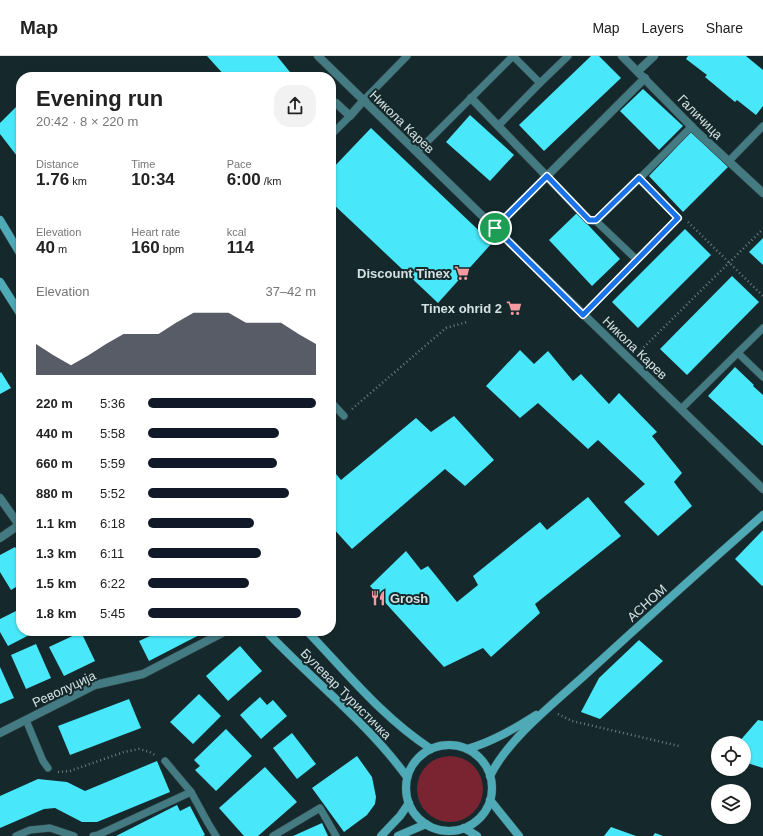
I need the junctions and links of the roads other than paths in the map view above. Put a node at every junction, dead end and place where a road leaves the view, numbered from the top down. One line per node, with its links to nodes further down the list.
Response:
1 (318, 56): 7 (street, Никола Карев)
2 (407, 56): 12 (lane)
3 (568, 56): 10 (lane)
4 (622, 56): 6 (street, Галичица)
5 (654, 56): 6 (street)
6 (638, 71): 9 (street, Галичица)
7 (334, 72)
8 (336, 74): 12 (street, Никола Карев)
9 (645, 78): 16 (street, Галичица); 21 (street)
10 (540, 83): 11 (lane); 15 (lane)
11 (471, 98): 15 (street); 19 (lane)
12 (363, 101): 14 (street); 19 (street, Никола Карев)
13 (336, 103): 14 (street)
14 (350, 116): 18 (lane)
15 (498, 126): 21 (street)
16 (692, 126): 20 (street, Галичица); 22 (lane)
17 (763, 126): 20 (lane)
18 (336, 130)
19 (416, 152): 26 (street, Никола Карев)
20 (729, 161): 23 (street, Галичица)
21 (547, 176): 25 (street); 26 (street)
22 (639, 178): 25 (lane); 28 (lane)
23 (763, 193)
24 (0, 220): 27 (main road)
25 (596, 220): 28 (lane)
26 (495, 228): 31 (street, Никола Карев)
27 (16, 247)
28 (637, 260): 31 (lane)
29 (0, 282): 30 (main road)
30 (16, 307)
31 (583, 315): 36 (street, Никола Карев)
32 (763, 328): 33 (lane)
33 (738, 352): 34 (lane); 36 (lane)
34 (763, 377)
35 (336, 407): 37 (lane)
36 (681, 410): 38 (street, Никола Карев)
37 (344, 416)
38 (763, 489)
39 (0, 498): 41 (street)
40 (763, 515): 47 (main road, АСНОМ)
41 (16, 522)
42 (16, 526): 43 (street)
43 (0, 538)
44 (216, 636): 48 (street, Револуција)
45 (271, 636): 55 (main road, Булевар Туристичка)
46 (312, 636): 50 (main road, Булевар Туристичка)
47 (547, 709): 51 (main road, АСНОМ); 54 (main road, АСНОМ)
48 (26, 720): 49 (street, Револуција); 53 (lane)
49 (0, 732)
50 (431, 749): 51 (main road); 55 (main road)
51 (467, 749): 54 (main road)
52 (165, 761): 56 (lane)
53 (48, 768)
54 (490, 776): 57 (main road)
55 (407, 777): 58 (main road)
56 (191, 792): 63 (lane); 64 (lane)
57 (490, 800): 60 (main road); 70 (main road)
58 (409, 803): 59 (main road); 67 (main road)
59 (426, 824): 60 (main road); 68 (main road)
60 (464, 828): 69 (main road)
61 (16, 836): 62 (lane)
62 (74, 836)
63 (93, 836)
64 (216, 836)
65 (273, 836): 66 (lane)
66 (336, 836)
67 (381, 836)
68 (398, 836)
69 (477, 836)
70 (519, 836)

